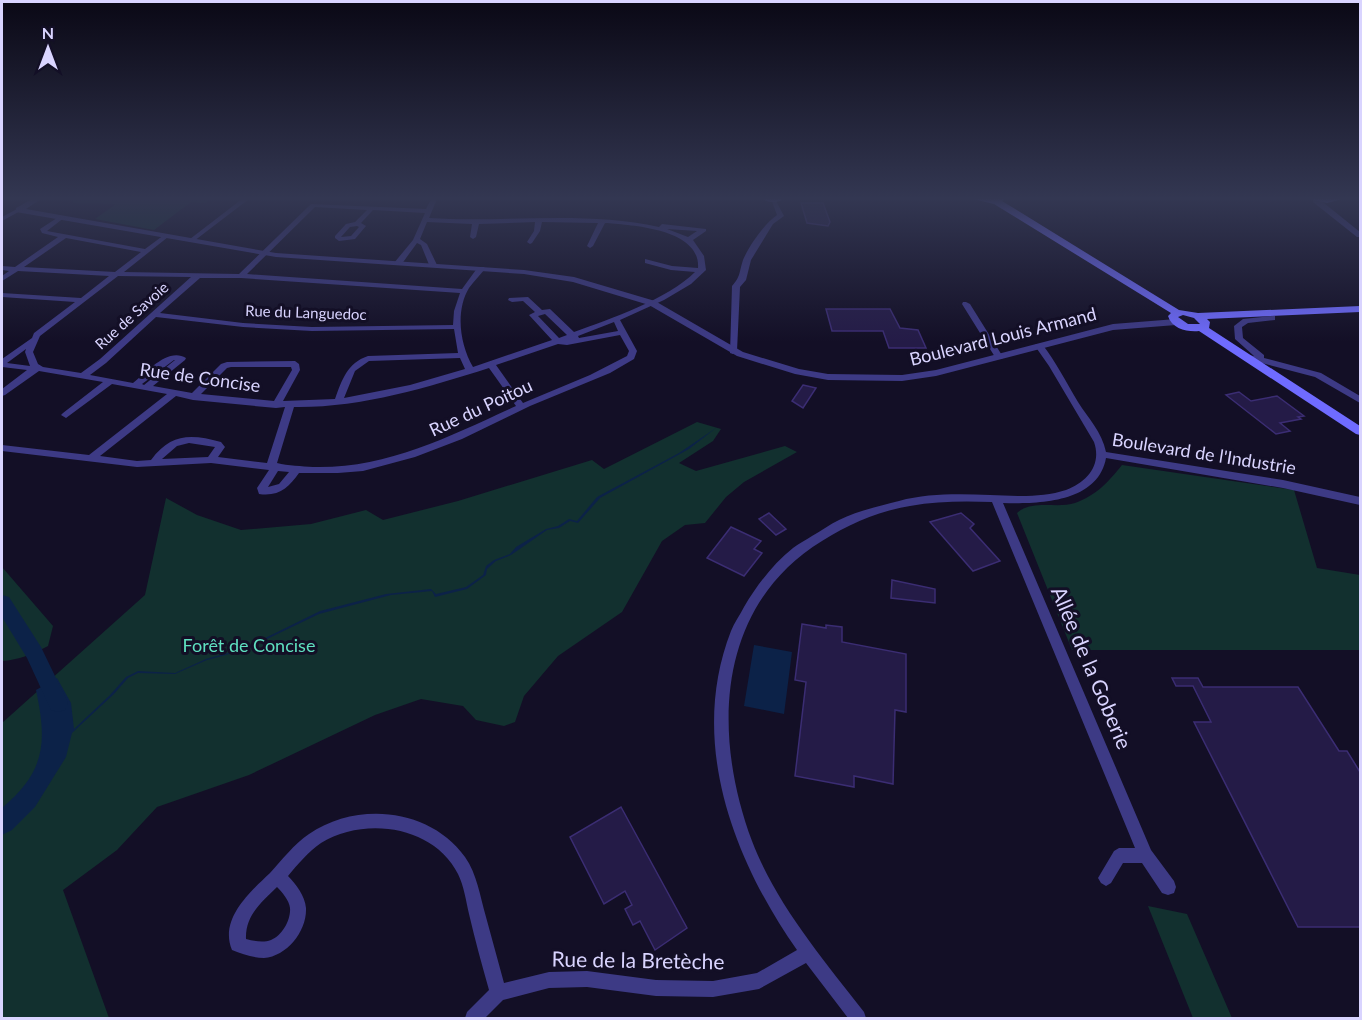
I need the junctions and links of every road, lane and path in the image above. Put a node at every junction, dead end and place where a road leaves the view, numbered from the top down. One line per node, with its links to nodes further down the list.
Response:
1 (49, 247): 17 (street)
2 (122, 247): 11 (street)
3 (152, 247): 11 (street)
4 (226, 247): 12 (street, Boulevard Louis Armand)
5 (272, 247): 12 (street)
6 (411, 247): 14 (street)
7 (425, 247): 15 (street)
8 (694, 247): 19 (street)
9 (755, 247): 43 (street)
10 (1069, 247): 33 (main road)
11 (146, 251): 20 (street)
12 (264, 254): 14 (street, Boulevard Louis Armand); 22 (street)
13 (648, 261): 19 (street)
14 (398, 263): 15 (street, Boulevard Louis Armand)
15 (433, 265): 18 (street, Boulevard Louis Armand)
16 (2, 268): 17 (street)
17 (16, 269): 20 (street); 23 (street)
18 (482, 269): 24 (street); 28 (street, Boulevard Louis Armand)
19 (702, 270): 28 (street)
20 (115, 274): 21 (street); 26 (street)
21 (196, 276): 22 (street); 32 (street, Rue de Savoie)
22 (241, 276): 24 (street)
23 (2, 279)
24 (464, 291): 37 (street)
25 (2, 294): 26 (street)
26 (83, 300): 40 (street)
27 (512, 300): 31 (street)
28 (652, 303): 35 (street); 43 (street, Boulevard Louis Armand)
29 (966, 304): 46 (street)
30 (1360, 311): 34 (main road); 36 (main road)
31 (541, 313): 39 (street); 41 (street)
32 (155, 315): 37 (street, Rue du Languedoc); 52 (street, Rue de Savoie)
33 (1177, 317): 36 (main road); 42 (street, Boulevard Louis Armand)
34 (1272, 318): 36 (main road); 48 (street)
35 (616, 319): 38 (street, Rue du Poitou); 39 (street)
36 (1202, 322): 45 (main road)
37 (457, 327): 44 (street)
38 (623, 332): 39 (street); 63 (street, Rue du Poitou)
39 (574, 338): 41 (street)
40 (34, 340): 49 (street); 50 (street)
41 (557, 340): 47 (street, Rue de Concise)
42 (1039, 346): 46 (street, Boulevard Louis Armand); 67 (street)
43 (733, 351): 46 (street, Boulevard Louis Armand)
44 (460, 355): 51 (street); 60 (street)
45 (1246, 356): 48 (street); 65 (main road)
46 (999, 357)
47 (490, 363): 51 (street, Rue de Concise); 63 (street)
48 (1274, 363): 59 (street)
49 (2, 364): 50 (street, Rue de Concise)
50 (38, 369): 52 (street, Rue de Concise); 56 (street)
51 (470, 370): 60 (street, Rue de Concise)
52 (84, 375): 53 (street, Rue de Concise)
53 (111, 381): 54 (street, Rue de Concise); 64 (street)
54 (134, 386): 55 (street, Rue de Concise); 55 (street)
55 (146, 388): 57 (street, Rue de Concise)
56 (2, 393)
57 (174, 393): 58 (street, Rue de Concise); 68 (street)
58 (193, 397): 61 (street, Rue de Concise); 61 (street)
59 (1360, 400)
60 (339, 401): 62 (street, Rue de Concise)
61 (276, 405): 62 (street, Rue de Concise)
62 (290, 405): 71 (street)
63 (521, 407): 72 (street, Rue du Poitou)
64 (66, 415)
65 (1360, 431)
66 (2, 448): 68 (street, Rue du Poitou)
67 (1101, 454): 73 (street, Boulevard de l'Industrie); 74 (street, Boulevard de l'Industrie)
68 (92, 458): 70 (street, Rue du Poitou)
69 (210, 460): 70 (street, Rue du Poitou); 70 (street); 71 (street, Rue du Poitou)
70 (153, 464)
71 (273, 465): 72 (street, Rue du Poitou); 72 (street)
72 (297, 470)
73 (996, 499): 75 (street, Allée de la Goberie); 79 (street, Boulevard de l'Industrie)
74 (1360, 501)
75 (1146, 855): 77 (street); 78 (street, Allée de la Goberie)
76 (278, 876): 76 (street); 80 (street)
77 (1106, 878)
78 (1168, 887)
79 (808, 953): 80 (street, Rue de la Bretèche); 82 (street, Boulevard de l'Industrie)
80 (498, 993): 81 (street)
81 (473, 1018)
82 (858, 1018)

